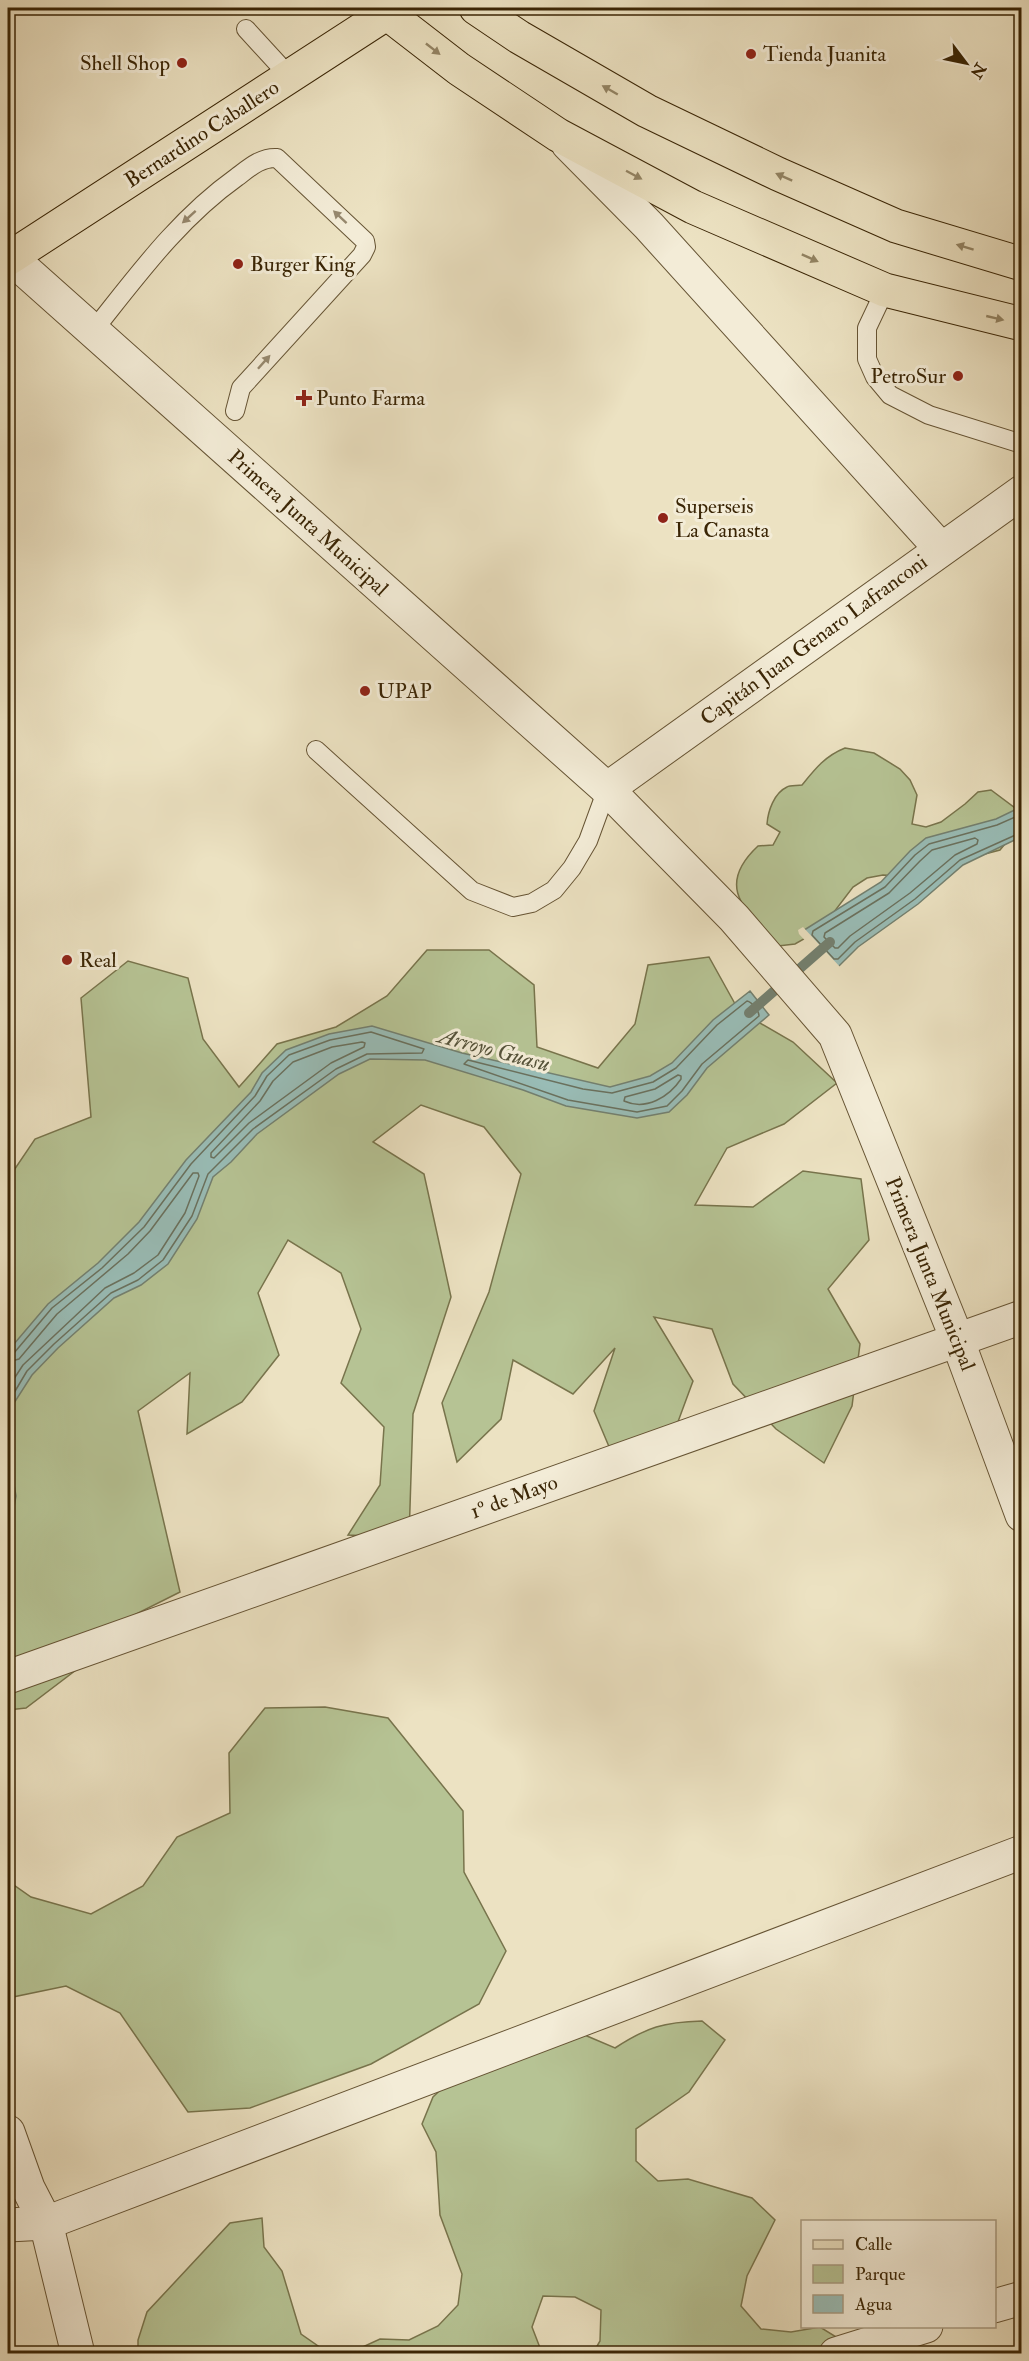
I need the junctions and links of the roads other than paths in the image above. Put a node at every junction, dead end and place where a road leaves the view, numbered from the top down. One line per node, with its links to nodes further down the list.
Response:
1 (476, 8): 7 (main road, one-way to 1)
2 (388, 9): 4 (main road, Bernardino Caballero); 5 (main road, one-way to 5)
3 (246, 29): 4 (lane)
4 (290, 77): 6 (main road, Bernardino Caballero)
5 (558, 135): 8 (main road, one-way to 8); 14 (street)
6 (9, 258): 10 (street, Primera Junta Municipal)
7 (1022, 264)
8 (885, 290): 9 (main road, one-way to 9); 12 (lane)
9 (1022, 324)
10 (93, 331): 11 (lane, one-way to 10); 16 (street, Primera Junta Municipal)
11 (235, 411)
12 (1022, 444)
13 (1022, 492): 14 (street, Capitán Juan Genaro Lafranconi)
14 (941, 549): 16 (street, Capitán Juan Genaro Lafranconi)
15 (316, 750): 16 (lane)
16 (607, 789): 18 (street, Primera Junta Municipal)
17 (1022, 1317): 18 (street, 1º de Mayo)
18 (957, 1339): 19 (street, Primera Junta Municipal); 20 (street, 1º de Mayo)
19 (1022, 1515)
20 (8, 1677)
21 (1022, 1852): 23 (street)
22 (8, 2132): 23 (street)
23 (46, 2223): 24 (street); 28 (street)
24 (8, 2225)
25 (1022, 2298): 26 (street)
26 (996, 2305)
27 (920, 2328): 29 (street)
28 (78, 2354)
29 (836, 2354)

